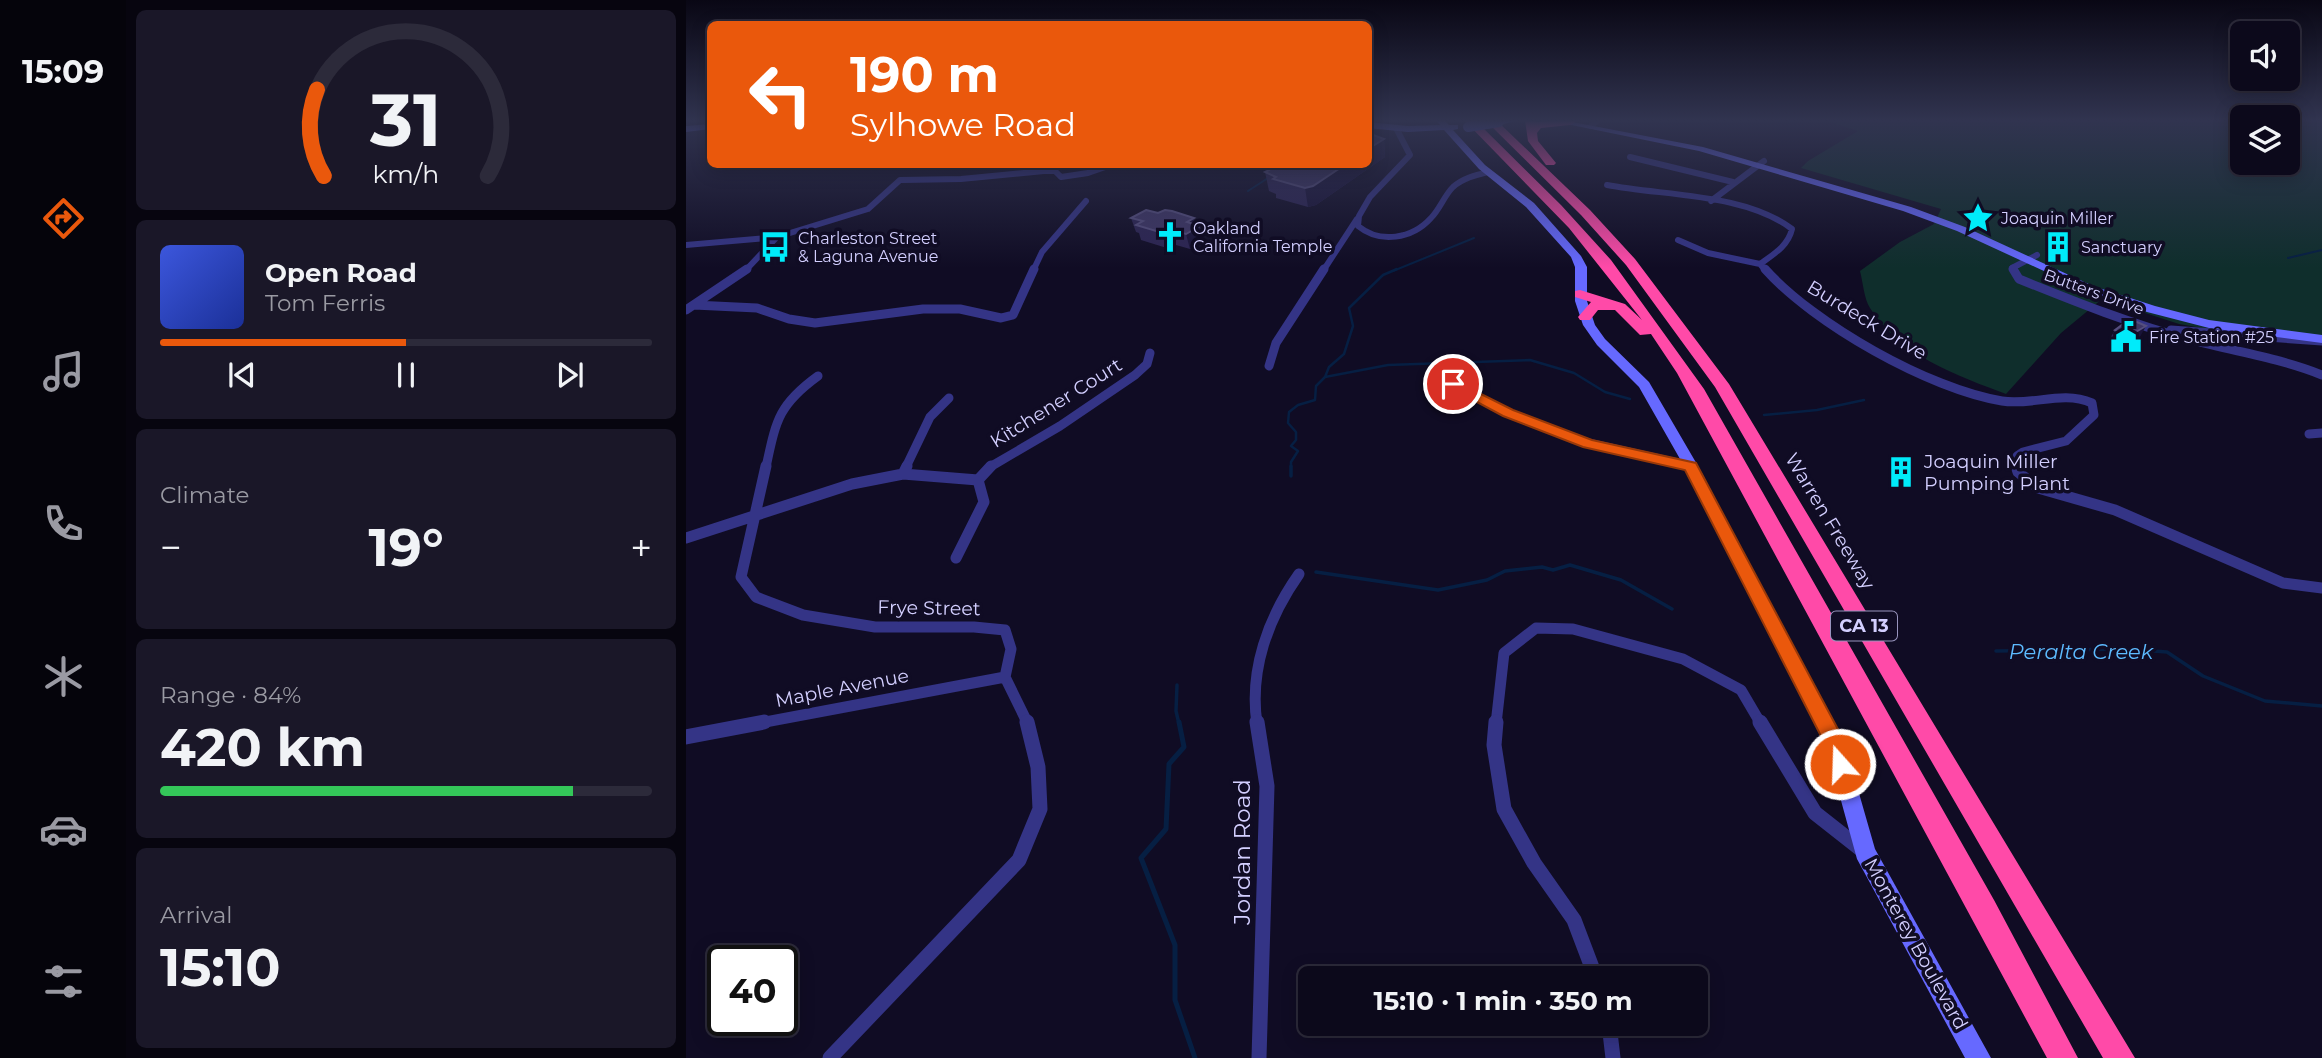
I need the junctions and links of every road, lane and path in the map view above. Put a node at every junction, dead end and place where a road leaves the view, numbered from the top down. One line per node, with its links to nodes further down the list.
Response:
1 (1098, 169): 17 (street)
2 (1395, 169): 16 (street)
3 (1486, 169): 10 (main road, Monterey Boulevard)
4 (1517, 169): 37 (highway, CA 13)
5 (1543, 169): 15 (highway, Warren Freeway / CA 13)
6 (1555, 169): 15 (highway)
7 (1681, 169): 11 (street)
8 (1752, 169): 11 (street)
9 (1781, 169): 20 (main road)
10 (1488, 172): 16 (street); 22 (main road, Monterey Boulevard)
11 (1733, 182): 14 (street)
12 (1607, 185): 14 (street)
13 (1086, 201): 24 (street)
14 (1710, 201): 21 (street)
15 (1585, 211): 56 (highway, Warren Freeway / CA 13)
16 (1357, 219): 30 (street)
17 (777, 237): 19 (street); 24 (street)
18 (1678, 240): 21 (street)
19 (686, 245)
20 (2032, 257): 26 (street, Butters Drive); 27 (main road); 28 (main road)
21 (1760, 264): 45 (street, Burdeck Drive)
22 (1580, 293): 23 (highway); 25 (main road, Monterey Boulevard)
23 (1619, 307): 25 (highway); 37 (highway)
24 (690, 308)
25 (1585, 317): 38 (main road, Monterey Boulevard)
26 (2150, 328): 28 (street); 31 (street, Butters Drive)
27 (2322, 331)
28 (2322, 340)
29 (1150, 353): 40 (street, Kitchener Court)
30 (1269, 366)
31 (2322, 375)
32 (818, 376): 41 (street, Frye Street)
33 (1453, 384): 38 (street)
34 (949, 398): 39 (street)
35 (2322, 433): 36 (street)
36 (2309, 434)
37 (1734, 454): 55 (highway, CA 13)
38 (1691, 466): 48 (main road, Monterey Boulevard)
39 (903, 474): 40 (street); 41 (street)
40 (978, 480): 43 (street)
41 (756, 515): 42 (street); 46 (street, Frye Street)
42 (686, 538)
43 (956, 558)
44 (1299, 574): 52 (street, Jordan Road)
45 (2322, 588)
46 (1005, 677): 47 (street, Maple Avenue); 51 (street)
47 (686, 737)
48 (1865, 852): 49 (street); 54 (main road, Monterey Boulevard)
49 (1591, 966)
50 (1611, 1036): 53 (street)
51 (830, 1058)
52 (1259, 1058)
53 (1614, 1058)
54 (1979, 1058)
55 (2063, 1058)
56 (2120, 1058)

